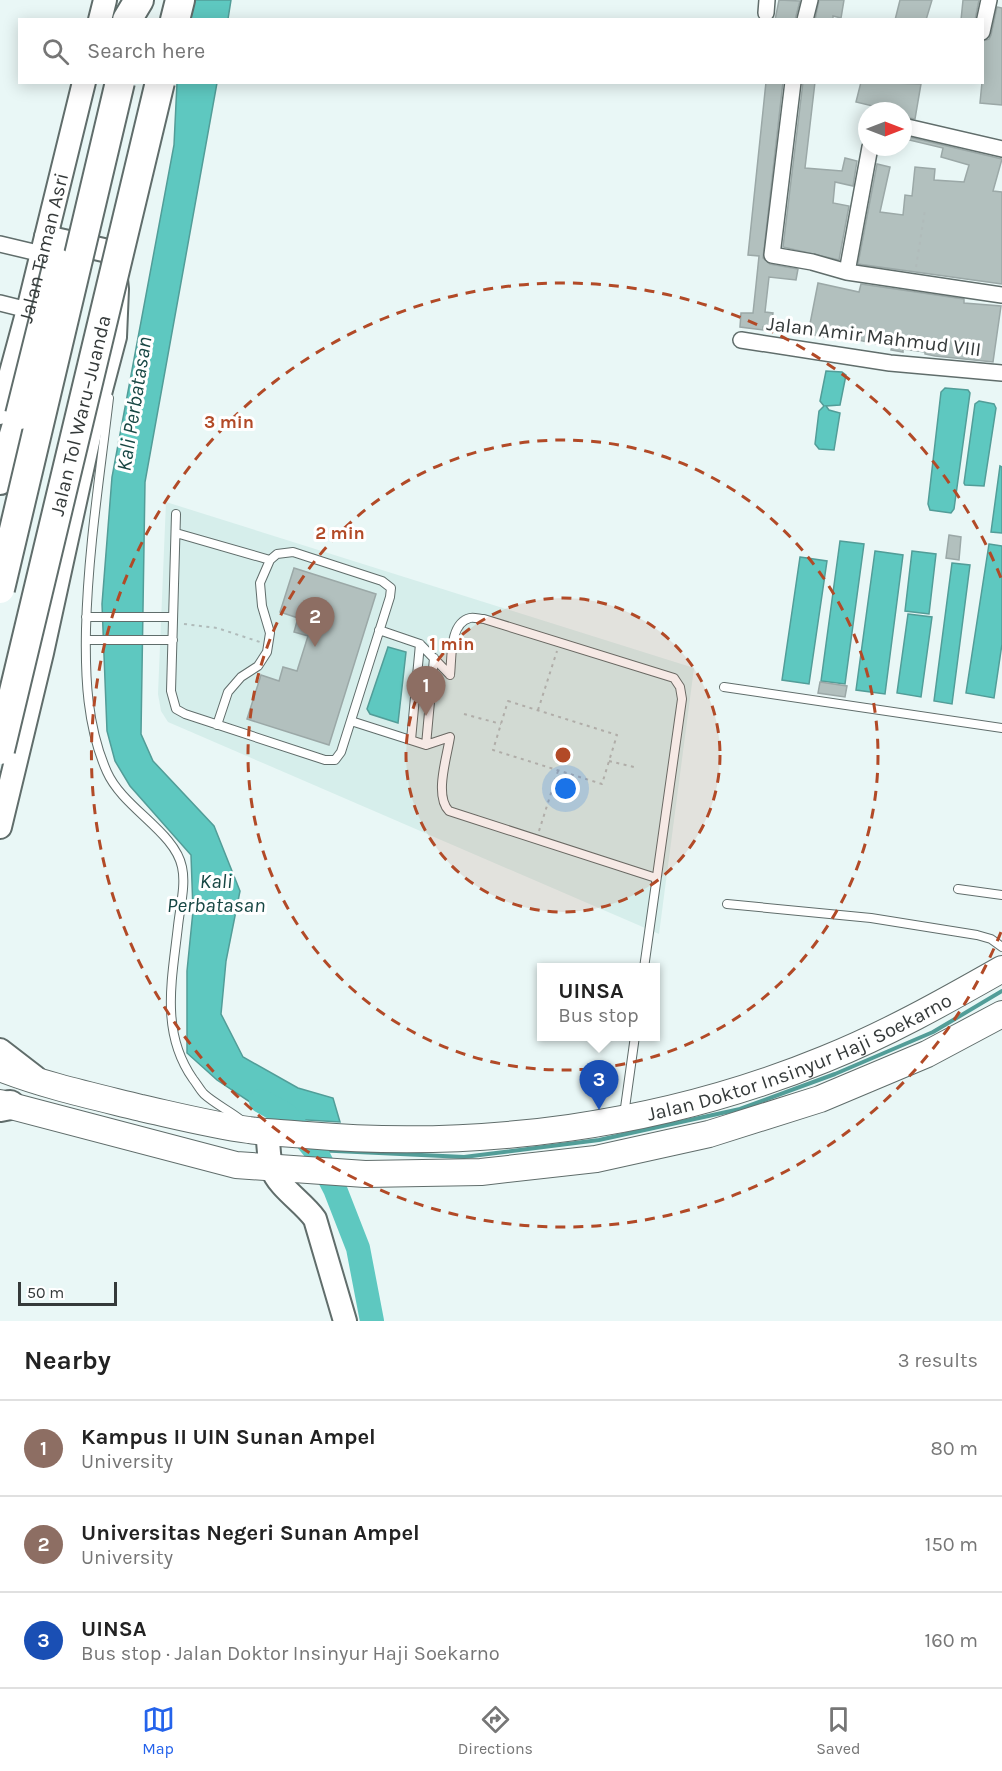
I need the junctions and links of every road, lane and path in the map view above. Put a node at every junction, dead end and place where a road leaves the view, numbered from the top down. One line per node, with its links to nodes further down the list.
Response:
1 (105, 0): 7 (main road)
2 (140, 0): 8 (highway); 9 (highway)
3 (169, 0): 10 (main road)
4 (180, 0): 11 (highway)
5 (810, 0): 12 (street)
6 (989, 0): 13 (street)
7 (100, 18)
8 (128, 18)
9 (136, 18)
10 (164, 18)
11 (176, 18)
12 (806, 18)
13 (984, 23)
14 (84, 84): 25 (main road, Jalan Taman Asri)
15 (107, 84): 36 (highway, bridge)
16 (120, 84): 40 (highway, Jalan Tol Waru–Juanda, bridge)
17 (149, 84): 26 (main road)
18 (160, 84): 60 (highway, Jalan Tol Waru–Juanda, bridge)
19 (792, 84): 27 (street)
20 (912, 128): 21 (street)
21 (1002, 149)
22 (868, 156): 27 (street)
23 (925, 210): 28 (path)
24 (0, 244): 25 (street)
25 (44, 245): 26 (main road); 31 (main road, Jalan Taman Asri)
26 (108, 251): 32 (main road); 51 (main road)
27 (847, 272): 28 (street)
28 (914, 282): 29 (street)
29 (1002, 295)
30 (0, 303): 31 (street)
31 (28, 310): 35 (main road, Jalan Taman Asri)
32 (115, 337): 41 (lane); 64 (main road)
33 (741, 340): 34 (street, Jalan Amir Mahmud VIII)
34 (1002, 373)
35 (0, 413)
36 (0, 480)
37 (176, 514): 38 (lane)
38 (176, 533): 39 (lane); 42 (lane)
39 (270, 560): 43 (lane); 48 (lane)
40 (0, 589)
41 (86, 617): 42 (lane); 44 (lane)
42 (173, 620): 45 (lane); 48 (path)
43 (379, 630): 47 (lane); 54 (lane)
44 (86, 640): 45 (lane); 78 (lane)
45 (172, 640): 56 (lane)
46 (559, 643): 49 (lane); 52 (path); 66 (lane)
47 (420, 644): 49 (lane); 58 (lane)
48 (268, 645): 56 (lane)
49 (434, 658): 59 (lane)
50 (724, 687): 57 (lane)
51 (0, 691)
52 (538, 710): 55 (path); 61 (path)
53 (464, 714): 55 (path)
54 (351, 721): 56 (lane); 58 (lane)
55 (501, 724): 63 (path)
56 (217, 725)
57 (1002, 728)
58 (411, 740): 59 (lane)
59 (426, 745): 65 (lane)
60 (0, 750)
61 (609, 760): 62 (path); 63 (path)
62 (638, 768)
63 (558, 771): 65 (path)
64 (0, 827)
65 (536, 839): 66 (lane)
66 (656, 878): 71 (lane)
67 (958, 889): 68 (lane)
68 (1002, 895)
69 (727, 904): 70 (lane)
70 (1002, 947)
71 (645, 963)
72 (1002, 969): 77 (main road, Jalan Doktor Insinyur Haji Soekarno)
73 (1002, 1014): 79 (main road, Jalan Doktor Insinyur Haji Soekarno)
74 (634, 1041): 77 (lane)
75 (3, 1067): 78 (main road, Jalan Doktor Insinyur Haji Soekarno)
76 (3, 1105): 79 (main road, Jalan Doktor Insinyur Haji Soekarno)
77 (624, 1119): 78 (main road, Jalan Doktor Insinyur Haji Soekarno)
78 (265, 1132): 79 (main road)
79 (277, 1169): 80 (main road)
80 (345, 1321)

